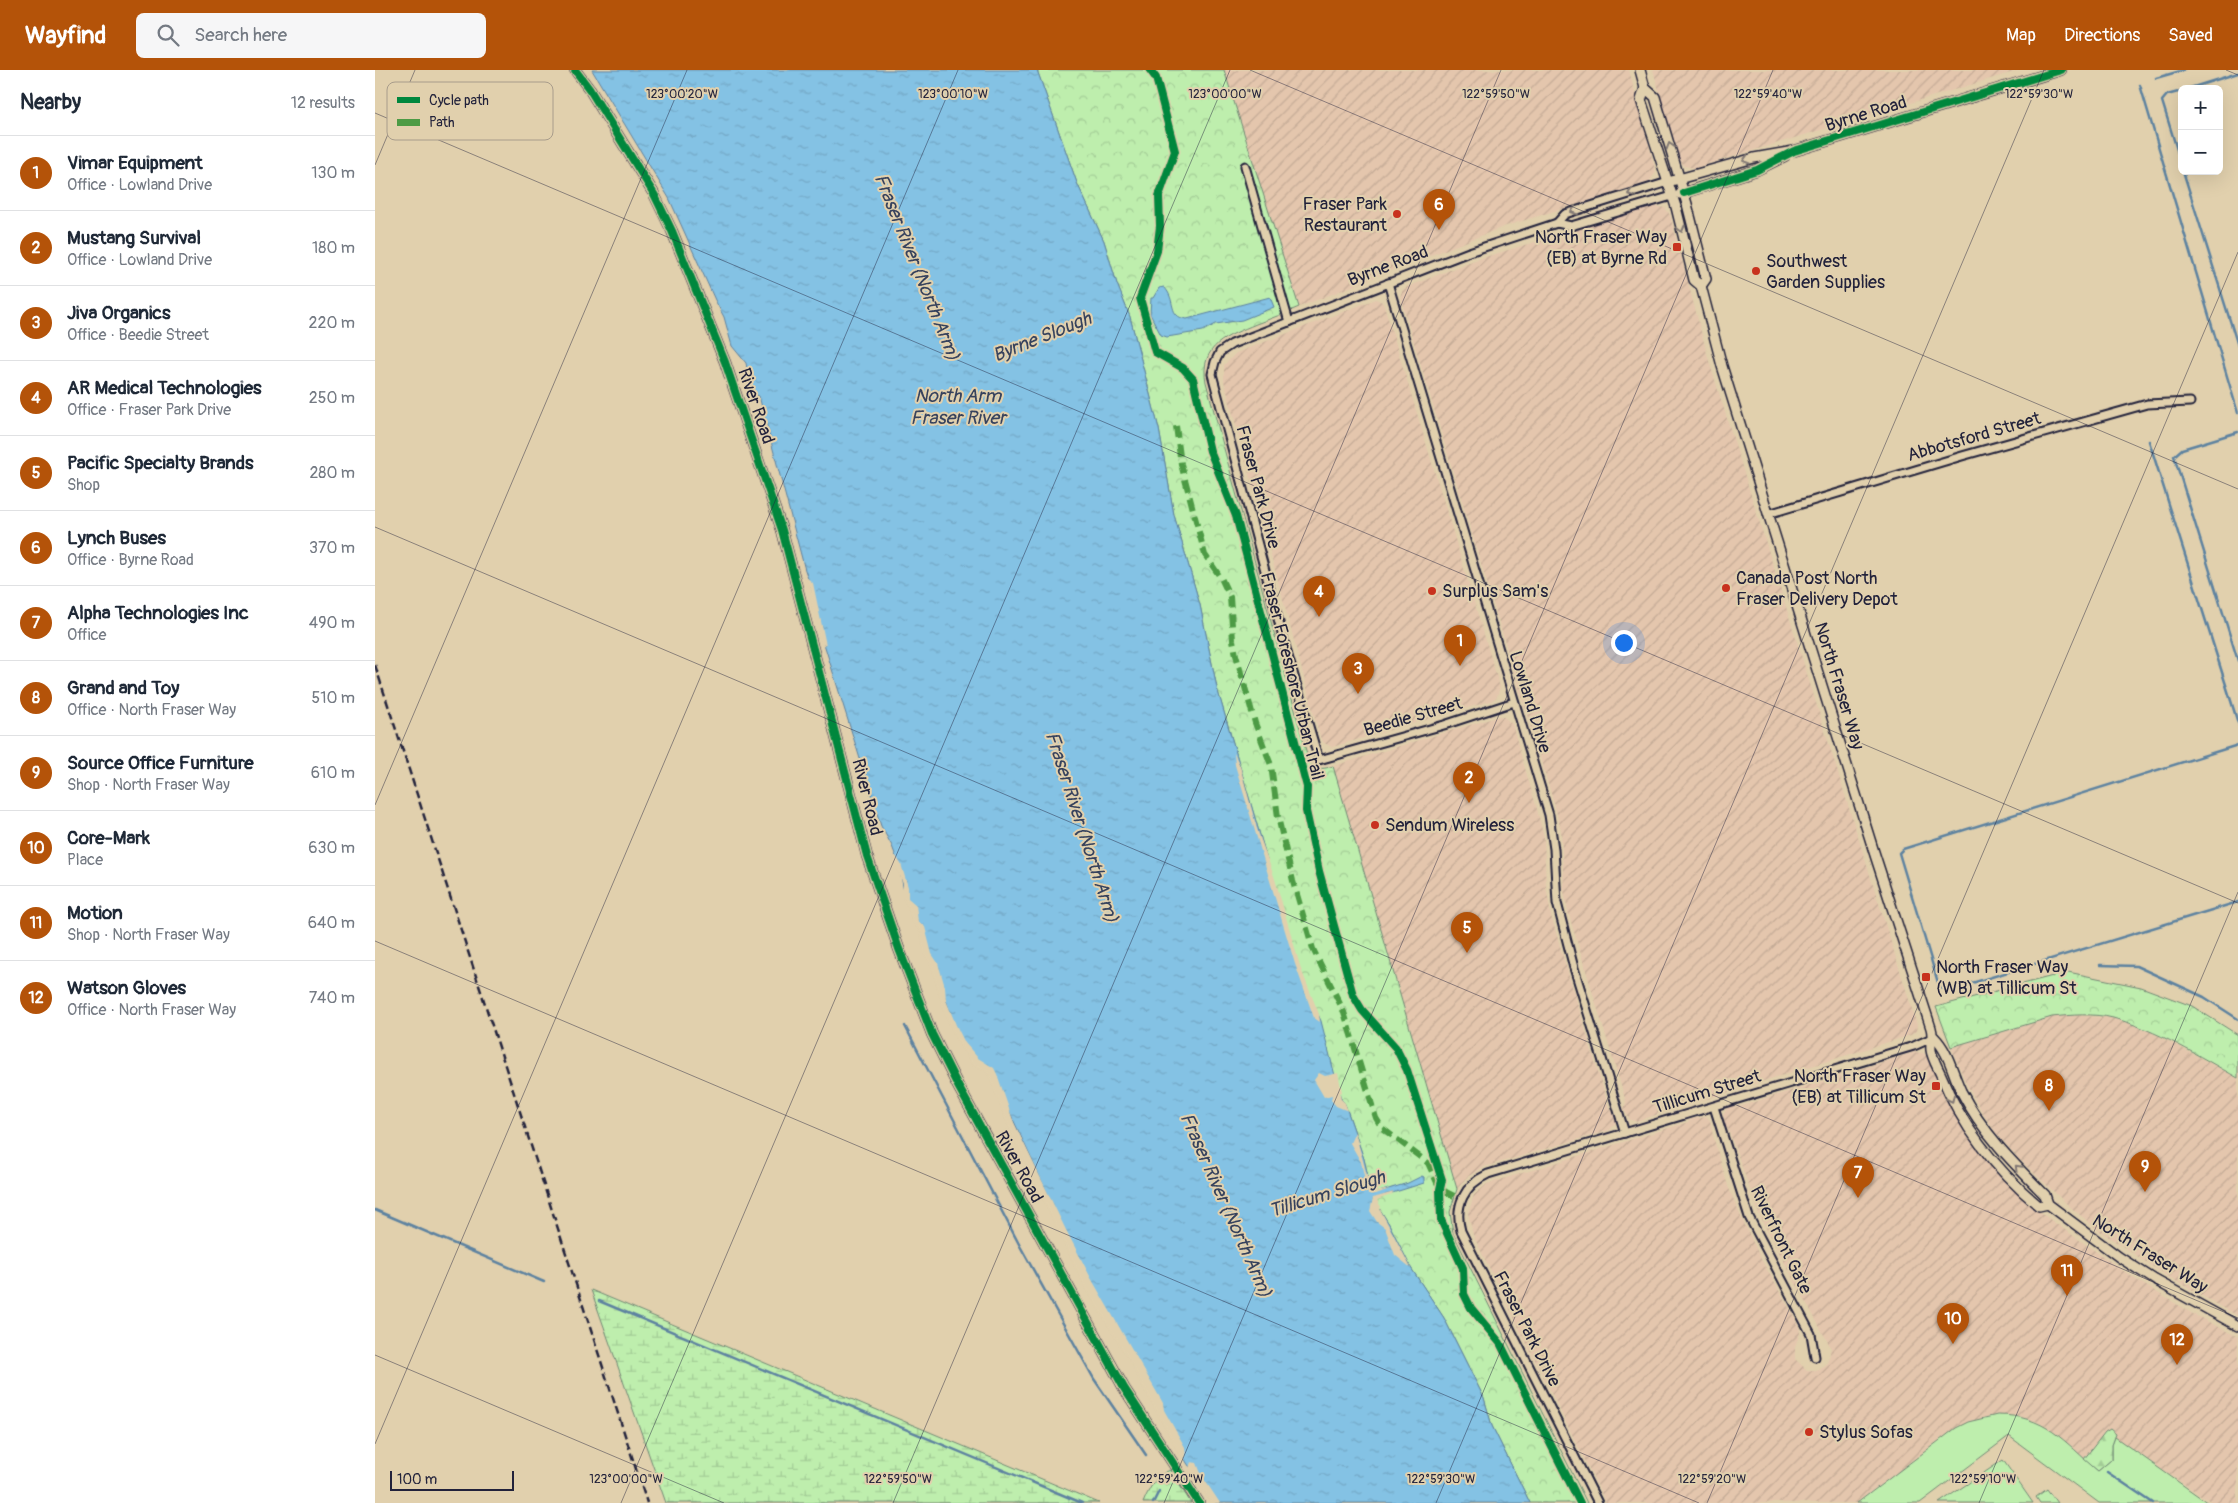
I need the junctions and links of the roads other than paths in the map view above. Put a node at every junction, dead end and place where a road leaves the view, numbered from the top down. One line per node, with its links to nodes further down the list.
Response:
1 (575, 70): 27 (street, River Road)
2 (1640, 70): 4 (street, North Fraser Way)
3 (2061, 70): 5 (street, Byrne Road)
4 (1645, 88): 7 (street, North Fraser Way, one-way to 4); 8 (street, North Fraser Way)
5 (1794, 151): 7 (street, Byrne Road, one-way to 7); 9 (street, Byrne Road)
6 (1245, 166): 14 (street)
7 (1680, 178): 8 (street, Byrne Road); 9 (street, North Fraser Way)
8 (1668, 182): 10 (street, North Fraser Way); 11 (street, Byrne Road, one-way to 11)
9 (1684, 193): 10 (street, Byrne Road); 13 (street, North Fraser Way)
10 (1672, 196): 11 (street, Byrne Road); 13 (street, North Fraser Way, one-way to 13)
11 (1557, 223): 12 (street, Byrne Road)
12 (1388, 283): 14 (street, Byrne Road); 18 (street, Lowland Drive)
13 (1701, 286): 17 (street, North Fraser Way)
14 (1289, 322): 15 (street, Byrne Road)
15 (1233, 344): 19 (street, Fraser Park Drive)
16 (2190, 402): 17 (street, Abbotsford Street)
17 (1768, 514): 20 (street, North Fraser Way)
18 (1514, 702): 19 (street, Beedie Street); 22 (street, Lowland Drive)
19 (1319, 760)
20 (1934, 1037): 21 (street, Tillicum Street); 24 (street, North Fraser Way, one-way to 20); 24 (street, North Fraser Way, one-way to 24)
21 (1713, 1107): 22 (street, Tillicum Street); 26 (street, Riverfront Gate)
22 (1625, 1133): 23 (street, Tillicum Street)
23 (1488, 1174): 28 (street, Fraser Park Drive)
24 (2048, 1204): 25 (street, North Fraser Way)
25 (2238, 1326)
26 (1815, 1356)
27 (1199, 1503)
28 (1598, 1503)

